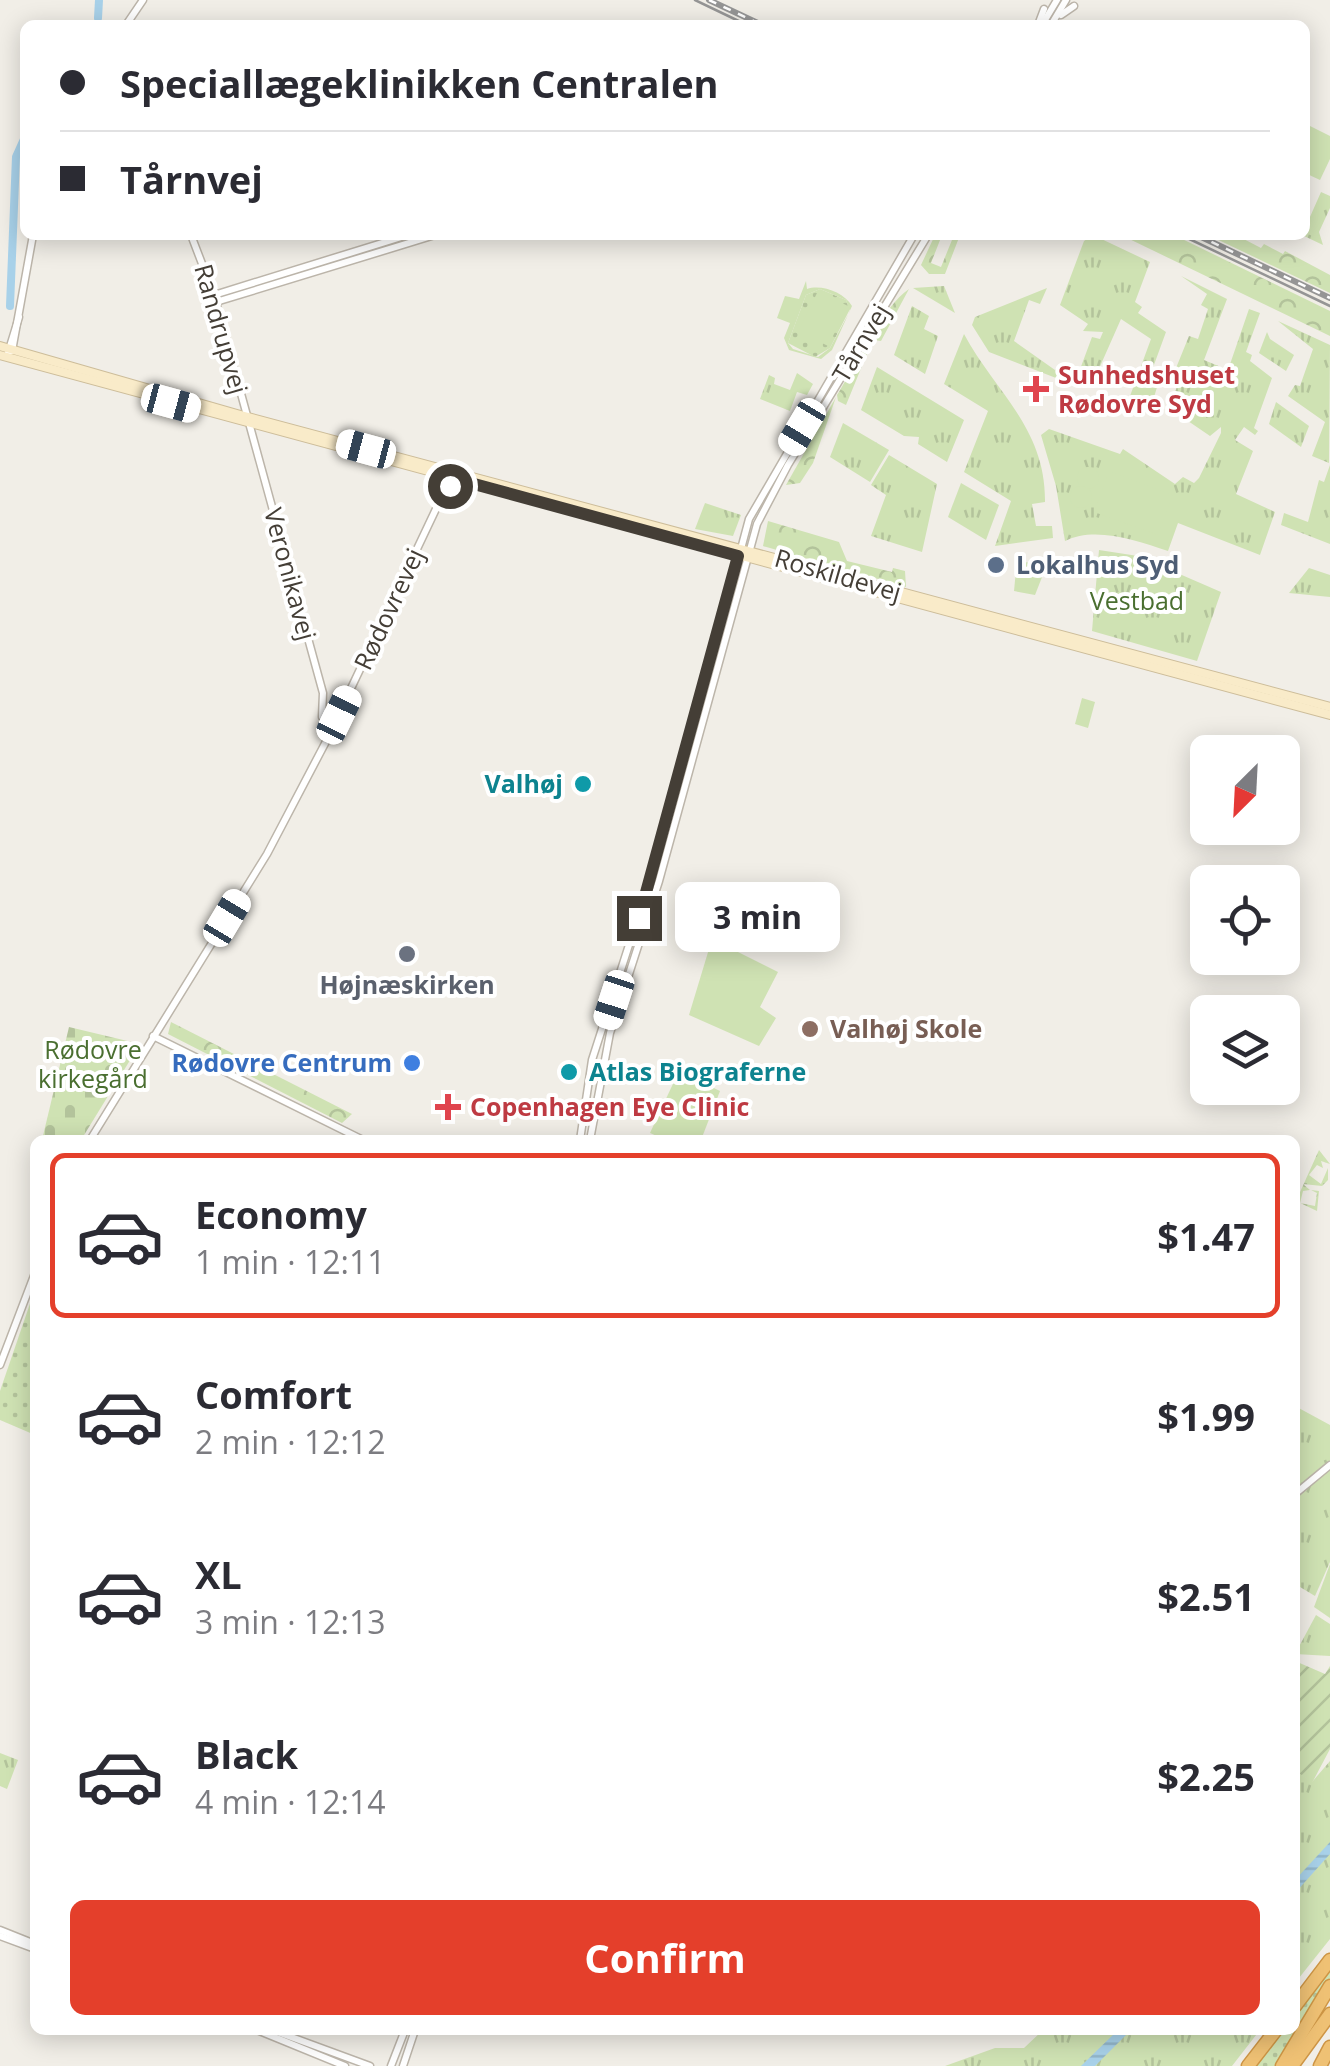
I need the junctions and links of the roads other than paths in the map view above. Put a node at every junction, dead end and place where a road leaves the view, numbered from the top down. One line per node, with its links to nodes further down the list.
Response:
1 (1055, 0): 3 (street)
2 (1074, 6): 4 (street)
3 (1042, 19)
4 (1057, 20)
5 (32, 240): 13 (street)
6 (194, 240): 12 (street, Randrupvej)
7 (393, 240): 12 (street)
8 (418, 240): 12 (street)
9 (912, 240): 11 (street, Tårnvej)
10 (924, 240): 11 (street, Tårnvej)
11 (901, 268): 16 (street, Tårnvej)
12 (215, 299): 14 (street, Randrupvej)
13 (6, 351): 14 (main road, Roskildevej)
14 (247, 420): 15 (main road, Roskildevej); 18 (street, Veronikavej)
15 (449, 474): 16 (main road, Roskildevej); 18 (street, Rødovrevej)
16 (743, 553): 17 (main road, Roskildevej); 22 (street, Tårnvej); 23 (street, Tårnvej)
17 (1330, 711)
18 (332, 725): 19 (street, Rødovrevej)
19 (153, 1036): 20 (street, Rødovrevej); 21 (street)
20 (93, 1135)
21 (348, 1135)
22 (581, 1135)
23 (591, 1135)
24 (30, 1286): 25 (street)
25 (0, 1365)
26 (1330, 1465): 27 (street)
27 (1300, 1490)
28 (0, 1933): 29 (street)
29 (30, 1944)
30 (1330, 1960): 32 (highway)
31 (1330, 1986): 34 (highway)
32 (1300, 1999)
33 (1330, 2014): 48 (highway)
34 (1300, 2033)
35 (269, 2035): 42 (street)
36 (286, 2035): 43 (street)
37 (404, 2035): 44 (street)
38 (413, 2035): 45 (street)
39 (1272, 2035): 46 (highway)
40 (1299, 2035): 47 (highway)
41 (1330, 2047): 49 (highway)
42 (345, 2066)
43 (370, 2066)
44 (392, 2066)
45 (403, 2066)
46 (1248, 2066)
47 (1282, 2066)
48 (1292, 2066)
49 (1320, 2066)

